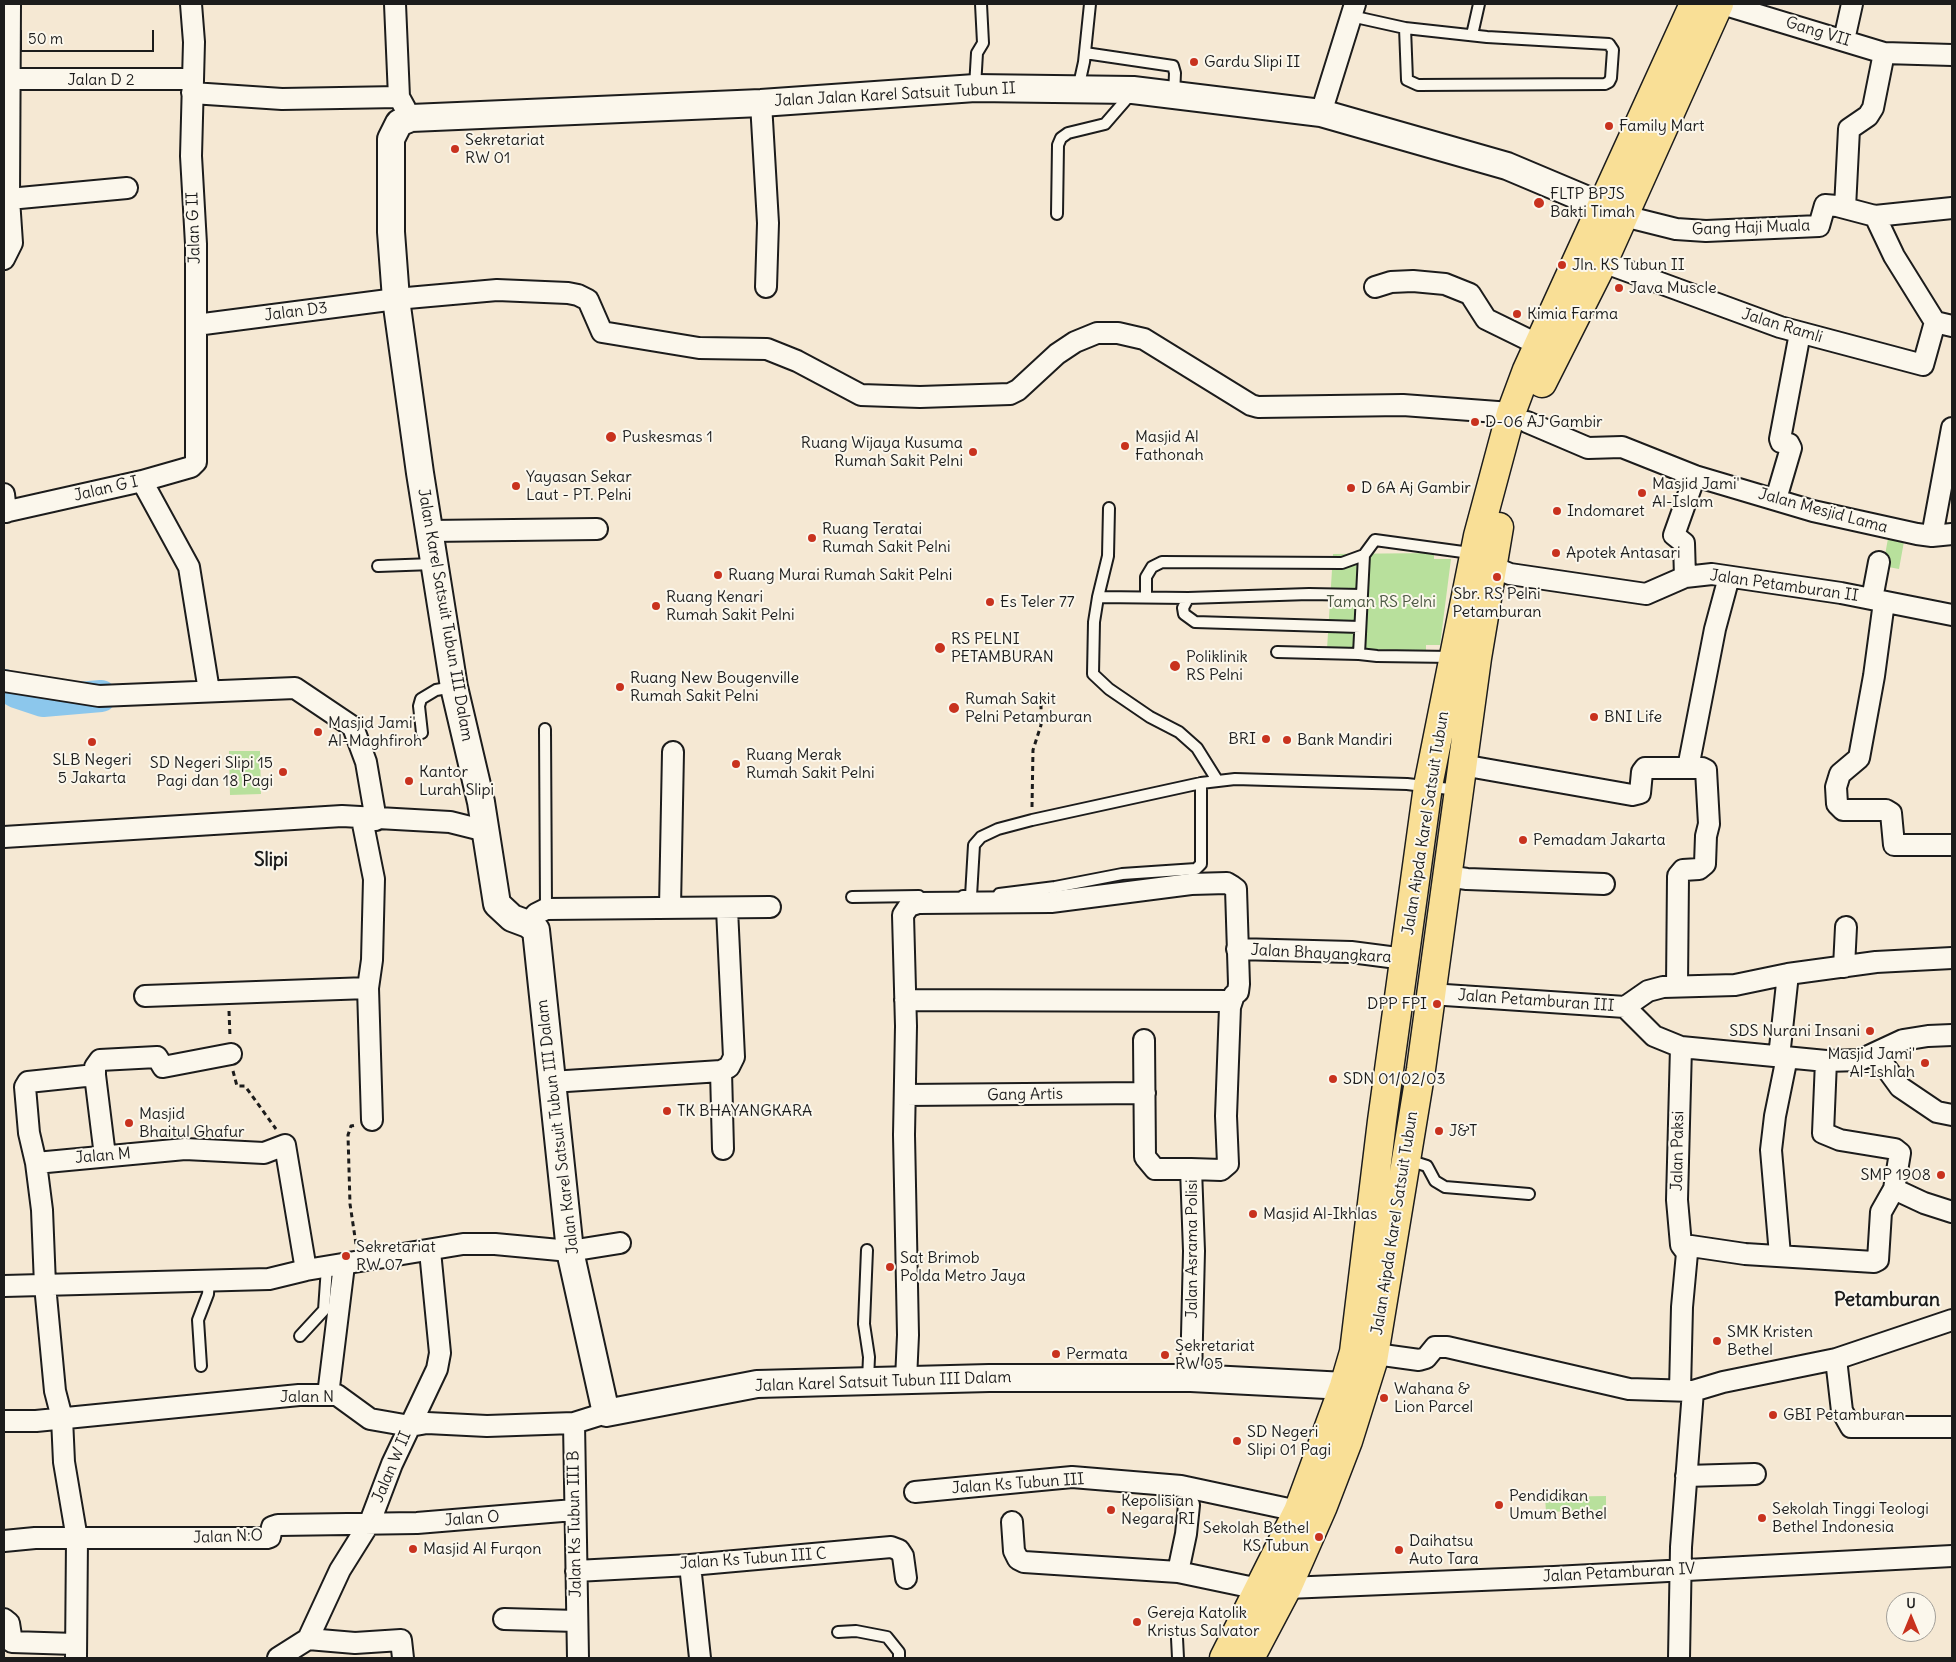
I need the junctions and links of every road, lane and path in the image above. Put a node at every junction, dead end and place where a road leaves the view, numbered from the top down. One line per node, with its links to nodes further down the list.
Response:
1 (10, 4): 17 (street)
2 (191, 4): 18 (street, Jalan G II)
3 (395, 4): 24 (street)
4 (981, 4): 19 (lane)
5 (1090, 4): 14 (lane)
6 (1479, 4): 12 (lane)
7 (1694, 4): 30 (main road, Jalan Aipda Karel Satsuit Tubun)
8 (1720, 4): 13 (street, Gang VII); 30 (main road, Jalan Aipda Karel Satsuit Tubun)
9 (1852, 4): 13 (street)
10 (1353, 10): 11 (lane); 25 (street)
11 (1404, 28): 12 (lane); 12 (lane)
12 (1472, 35)
13 (1844, 40): 15 (street, Gang VII)
14 (1085, 53): 20 (lane); 22 (lane)
15 (1884, 53): 16 (street, Gang VII); 28 (street)
16 (1952, 55)
17 (9, 79): 18 (street, Jalan D 2); 27 (street)
18 (192, 86): 24 (street, Jalan D 2); 39 (street, Jalan G II)
19 (975, 88): 20 (street, Jalan Jalan Karel Satsuit Tubun II); 23 (street, Jalan Jalan Karel Satsuit Tubun II)
20 (1078, 89): 21 (street, Jalan Jalan Karel Satsuit Tubun II)
21 (1133, 90): 22 (street, Jalan Jalan Karel Satsuit Tubun II); 31 (lane)
22 (1174, 95): 25 (street, Jalan Jalan Karel Satsuit Tubun II)
23 (761, 103): 24 (street, Jalan Jalan Karel Satsuit Tubun II); 35 (street)
24 (405, 107): 37 (street, Jalan Karel Satsuit Tubun III Dalam)
25 (1321, 113): 30 (street, Jalan Jalan Karel Satsuit Tubun II)
26 (127, 188): 27 (street)
27 (9, 199): 33 (street)
28 (1845, 208): 30 (street, Gang Haji Muala); 32 (street, Gang Haji Muala)
29 (1952, 208): 32 (street, Gang Haji Muala)
30 (1613, 211): 34 (main road, Jalan Aipda Karel Satsuit Tubun); 41 (main road, Jalan Aipda Karel Satsuit Tubun)
31 (1058, 214)
32 (1875, 216): 38 (street)
33 (4, 259)
34 (1603, 262): 40 (street, Jalan Ramli); 42 (main road, Jalan Aipda Karel Satsuit Tubun)
35 (766, 287)
36 (1376, 287): 41 (street)
37 (396, 299): 39 (street, Jalan D3); 42 (street, Jalan D3); 51 (street, Jalan Karel Satsuit Tubun III Dalam)
38 (1944, 324): 40 (street, Jalan Ramli)
39 (196, 325): 44 (street, Jalan G II)
40 (1800, 333): 47 (street)
41 (1539, 345): 42 (main road, Jalan Aipda Karel Satsuit Tubun)
42 (1519, 417): 45 (street, Jalan Mesjid Lama); 55 (main road, Jalan Aipda Karel Satsuit Tubun)
43 (1952, 430): 53 (street)
44 (198, 452): 46 (street, Jalan G I)
45 (1695, 476): 47 (street, Jalan Mesjid Lama); 59 (street)
46 (142, 481): 48 (street, Jalan G I); 73 (street)
47 (1776, 499): 53 (street, Jalan Mesjid Lama)
48 (5, 506)
49 (1109, 508): 62 (lane)
50 (597, 528): 51 (street)
51 (429, 531): 57 (street, Jalan Karel Satsuit Tubun III Dalam)
52 (1952, 534): 53 (street, Jalan Mesjid Lama)
53 (1932, 536)
54 (1364, 555): 55 (lane); 61 (lane); 63 (lane)
55 (1482, 562): 59 (street, Jalan Petamburan II); 70 (main road, Jalan Aipda Karel Satsuit Tubun)
56 (1879, 562): 65 (street)
57 (434, 564): 58 (lane); 72 (street, Jalan Karel Satsuit Tubun III Dalam)
58 (378, 566)
59 (1685, 576): 60 (street, Jalan Petamburan II)
60 (1728, 577): 65 (street, Jalan Petamburan II); 78 (street)
61 (1362, 595): 64 (lane); 67 (lane)
62 (1098, 597): 63 (lane); 80 (lane)
63 (1146, 597): 64 (lane)
64 (1188, 598): 67 (lane)
65 (1878, 601): 66 (street, Jalan Petamburan II); 89 (street)
66 (1952, 615)
67 (1360, 627): 69 (lane)
68 (1277, 652): 69 (lane)
69 (1364, 654): 70 (lane)
70 (1459, 657): 79 (main road, Jalan Aipda Karel Satsuit Tubun); 82 (main road, Jalan Aipda Karel Satsuit Tubun)
71 (4, 681): 73 (street)
72 (454, 687): 76 (lane); 83 (street, Jalan Karel Satsuit Tubun III Dalam)
73 (210, 691): 84 (street)
74 (1041, 692): 85 (path)
75 (545, 729): 97 (lane)
76 (422, 733)
77 (673, 752): 94 (street)
78 (1688, 768): 79 (street); 104 (street)
79 (1461, 777): 82 (lane); 90 (main road, Jalan Aipda Karel Satsuit Tubun)
80 (1217, 780): 81 (lane); 82 (lane)
81 (1201, 783): 85 (lane); 92 (lane)
82 (1428, 786): 101 (main road, Jalan Aipda Karel Satsuit Tubun)
83 (481, 802): 86 (street); 87 (street, Jalan Karel Satsuit Tubun III Dalam)
84 (369, 819): 86 (street); 88 (street); 105 (street)
85 (1032, 820): 92 (lane)
86 (450, 822): 87 (street)
87 (486, 831): 97 (street, Jalan Karel Satsuit Tubun III Dalam)
88 (4, 837)
89 (1952, 845)
90 (1446, 876): 91 (street); 107 (main road, Jalan Aipda Karel Satsuit Tubun)
91 (1604, 884)
92 (971, 896): 93 (lane)
93 (852, 897)
94 (670, 907): 96 (street); 97 (street)
95 (770, 907): 96 (street)
96 (727, 909): 119 (street)
97 (537, 916): 121 (street, Jalan Karel Satsuit Tubun III Dalam)
98 (1846, 927): 102 (street)
99 (1237, 949): 101 (street, Jalan Bhayangkara); 109 (street); 110 (street)
100 (1952, 958): 102 (street)
101 (1404, 959): 148 (main road, Jalan Aipda Karel Satsuit Tubun)
102 (1844, 967): 103 (street)
103 (1788, 974): 104 (street); 117 (street)
104 (1677, 986): 111 (street)
105 (368, 988): 106 (street); 125 (street)
106 (228, 993): 108 (street); 115 (path)
107 (1430, 994): 111 (street, Jalan Petamburan III); 129 (main road, Jalan Aipda Karel Satsuit Tubun)
108 (145, 996)
109 (904, 1000): 110 (street); 123 (street)
110 (1232, 1001): 131 (street)
111 (1625, 1006): 114 (street, Jalan Petamburan III)
112 (1952, 1035): 116 (street, Jalan Petamburan III)
113 (1144, 1040): 122 (street, Jalan Asrama Polisi)
114 (1681, 1047): 117 (street, Jalan Petamburan III); 139 (street, Jalan Paksi)
115 (230, 1054): 120 (street); 126 (path)
116 (1876, 1054): 118 (street, Jalan Petamburan III); 124 (street)
117 (1783, 1057): 118 (street, Jalan Petamburan III); 140 (street)
118 (1826, 1061): 132 (street)
119 (721, 1071): 121 (street); 127 (street)
120 (95, 1075): 128 (street); 130 (street)
121 (551, 1082): 138 (street, Jalan Karel Satsuit Tubun III Dalam)
122 (1145, 1093): 123 (street, Gang Artis); 131 (street, Jalan Asrama Polisi)
123 (905, 1095): 152 (street)
124 (1952, 1114)
125 (372, 1120): 141 (path)
126 (285, 1145): 128 (street, Jalan M); 142 (street)
127 (723, 1149)
128 (105, 1156): 130 (street, Jalan M)
129 (1405, 1159): 133 (lane); 148 (main road, Jalan Aipda Karel Satsuit Tubun)
130 (36, 1163): 144 (street)
131 (1191, 1168): 151 (street, Jalan Asrama Polisi)
132 (1894, 1189): 134 (street); 140 (street)
133 (1529, 1194)
134 (1952, 1212)
135 (620, 1243): 138 (street)
136 (868, 1250): 153 (lane)
137 (430, 1251): 138 (street); 141 (street); 161 (street, Jalan W II)
138 (570, 1251): 157 (street, Jalan Karel Satsuit Tubun III Dalam)
139 (1687, 1253): 140 (street); 155 (street)
140 (1780, 1255)
141 (343, 1265): 142 (street); 147 (lane); 156 (street)
142 (306, 1270): 143 (street)
143 (209, 1280): 144 (street); 150 (lane)
144 (45, 1285): 145 (street); 158 (street)
145 (4, 1286)
146 (1952, 1320): 149 (street)
147 (300, 1336)
148 (1364, 1352): 154 (main road, Jalan Aipda Karel Satsuit Tubun); 155 (street)
149 (1836, 1359): 155 (street); 162 (street)
150 (201, 1366)
151 (1191, 1378): 152 (street, Jalan Karel Satsuit Tubun III Dalam); 154 (street, Jalan Karel Satsuit Tubun III Dalam)
152 (906, 1380): 153 (street, Jalan Karel Satsuit Tubun III Dalam)
153 (868, 1382): 157 (street, Jalan Karel Satsuit Tubun III Dalam)
154 (1354, 1386): 168 (main road, Jalan Aipda Karel Satsuit Tubun); 179 (main road, Jalan Aipda Karel Satsuit Tubun)
155 (1687, 1390): 164 (street)
156 (328, 1394): 158 (street, Jalan N); 161 (street, Jalan N)
157 (606, 1413): 160 (street)
158 (62, 1418): 159 (street, Jalan N); 171 (street)
159 (4, 1421)
160 (574, 1423): 161 (street, Jalan N); 167 (street, Jalan Ks Tubun III B)
161 (410, 1426): 169 (street, Jalan W II)
162 (1952, 1427)
163 (1756, 1474): 164 (street)
164 (1686, 1476): 175 (street)
165 (916, 1492): 168 (street, Jalan Ks Tubun III)
166 (1189, 1505): 177 (street)
167 (574, 1510): 169 (street, Jalan O); 176 (street, Jalan Ks Tubun III B)
168 (1298, 1511): 180 (main road, Jalan Aipda Karel Satsuit Tubun)
169 (370, 1522): 171 (street, Jalan N:O); 185 (street, Jalan W II)
170 (1012, 1522): 177 (street)
171 (77, 1539): 172 (street); 187 (street)
172 (4, 1541)
173 (1952, 1556): 175 (street, Jalan Petamburan IV)
174 (690, 1565): 176 (street, Jalan Ks Tubun III C); 178 (street, Jalan Ks Tubun III C); 192 (street)
175 (1680, 1570): 179 (street, Jalan Petamburan IV); 197 (street)
176 (576, 1571): 183 (street, Jalan Ks Tubun III B)
177 (1178, 1572): 180 (street)
178 (906, 1578)
179 (1287, 1588): 196 (main road, Jalan Aipda Karel Satsuit Tubun)
180 (1259, 1589): 195 (main road, Jalan Aipda Karel Satsuit Tubun)
181 (4, 1619): 187 (street)
182 (504, 1619): 183 (street)
183 (577, 1621): 191 (street, Jalan Ks Tubun III B)
184 (838, 1632): 193 (lane)
185 (308, 1638): 189 (street); 190 (street)
186 (1177, 1638): 194 (lane)
187 (75, 1651)
188 (263, 1658): 189 (street)
189 (279, 1658)
190 (403, 1658)
191 (578, 1658)
192 (700, 1658)
193 (899, 1658)
194 (1178, 1658)
195 (1224, 1658)
196 (1250, 1658)
197 (1679, 1658)

